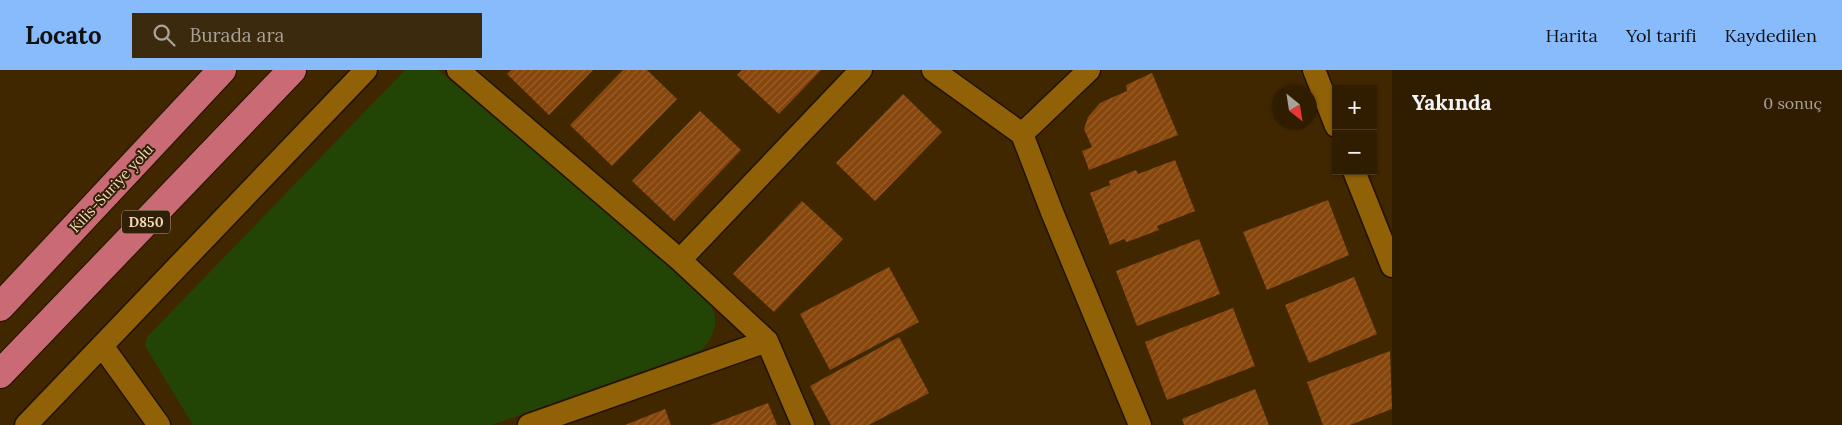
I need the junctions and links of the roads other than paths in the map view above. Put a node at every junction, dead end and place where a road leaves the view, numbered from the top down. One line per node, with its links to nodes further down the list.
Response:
1 (222, 70): 14 (highway, Kilis-Suriye yolu)
2 (292, 70): 17 (highway, D850)
3 (366, 70): 16 (street)
4 (458, 70): 12 (street)
5 (861, 70): 12 (street)
6 (933, 70): 10 (street)
7 (1089, 70): 10 (street)
8 (1314, 70): 9 (street)
9 (1332, 116)
10 (1022, 134): 22 (street)
11 (1356, 175): 13 (street)
12 (680, 260): 15 (street)
13 (1392, 266)
14 (0, 307)
15 (767, 341): 20 (street); 21 (street)
16 (103, 346): 18 (street); 19 (street)
17 (0, 374)
18 (26, 425)
19 (159, 425)
20 (529, 425)
21 (802, 425)
22 (1140, 425)

